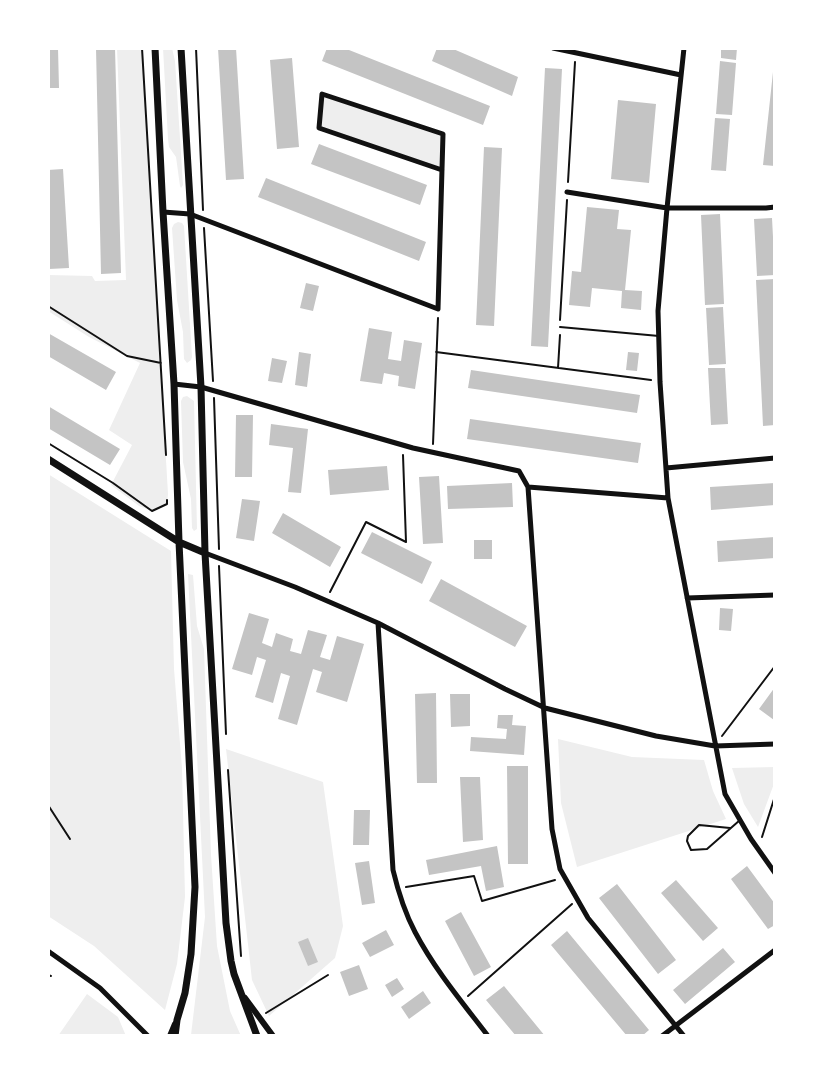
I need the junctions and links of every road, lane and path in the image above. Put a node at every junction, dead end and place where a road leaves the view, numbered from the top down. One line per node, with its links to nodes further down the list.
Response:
1 (142, 48): 19 (path)
2 (155, 48): 12 (main road)
3 (181, 48): 13 (main road)
4 (553, 48): 6 (street)
5 (684, 48): 7 (street)
6 (576, 52): 7 (street); 9 (path)
7 (681, 75): 11 (street)
8 (442, 170): 8 (street); 15 (street)
9 (567, 192): 11 (street); 16 (path)
10 (775, 207): 11 (street)
11 (667, 208): 17 (street)
12 (163, 212): 13 (street); 20 (main road)
13 (190, 214): 15 (street); 24 (main road)
14 (48, 306): 19 (path)
15 (438, 309): 18 (path)
16 (560, 327): 17 (lane); 21 (path)
17 (659, 336): 22 (street)
18 (436, 352): 21 (path); 27 (path)
19 (160, 363): 20 (path); 30 (path)
20 (173, 366): 23 (main road)
21 (558, 368): 22 (path)
22 (660, 382): 31 (street)
23 (174, 384): 24 (street); 35 (main road)
24 (201, 387): 26 (street); 36 (main road)
25 (48, 443): 33 (path)
26 (403, 445): 27 (street); 39 (path)
27 (433, 453): 32 (street)
28 (775, 458): 31 (street)
29 (48, 459): 35 (main road)
30 (166, 459)
31 (666, 468): 34 (street)
32 (528, 488): 34 (street); 42 (street)
33 (168, 494)
34 (668, 498): 38 (street)
35 (179, 542): 36 (main road); 59 (main road)
36 (205, 553): 39 (street); 57 (main road)
37 (775, 595): 38 (street)
38 (687, 598): 44 (street)
39 (326, 600): 40 (street)
40 (378, 623): 42 (street); 53 (street)
41 (775, 666): 44 (path)
42 (544, 708): 44 (street); 52 (street)
43 (775, 744): 44 (street)
44 (715, 746): 47 (street)
45 (775, 796): 50 (path)
46 (48, 805): 49 (path)
47 (740, 820): 48 (lane); 50 (street)
48 (730, 828): 48 (lane)
49 (70, 839)
50 (758, 849): 51 (street)
51 (775, 873)
52 (565, 877): 53 (path); 54 (street)
53 (398, 889): 58 (street)
54 (577, 899): 58 (path); 60 (street)
55 (775, 950): 60 (street)
56 (48, 951): 61 (street)
57 (241, 993): 64 (main road); 65 (street)
58 (461, 1001): 66 (street)
59 (177, 1020): 62 (street); 63 (main road)
60 (675, 1025): 67 (street); 68 (street)
61 (146, 1035)
62 (170, 1036)
63 (175, 1036)
64 (257, 1036)
65 (273, 1036)
66 (488, 1036)
67 (662, 1036)
68 (684, 1036)

